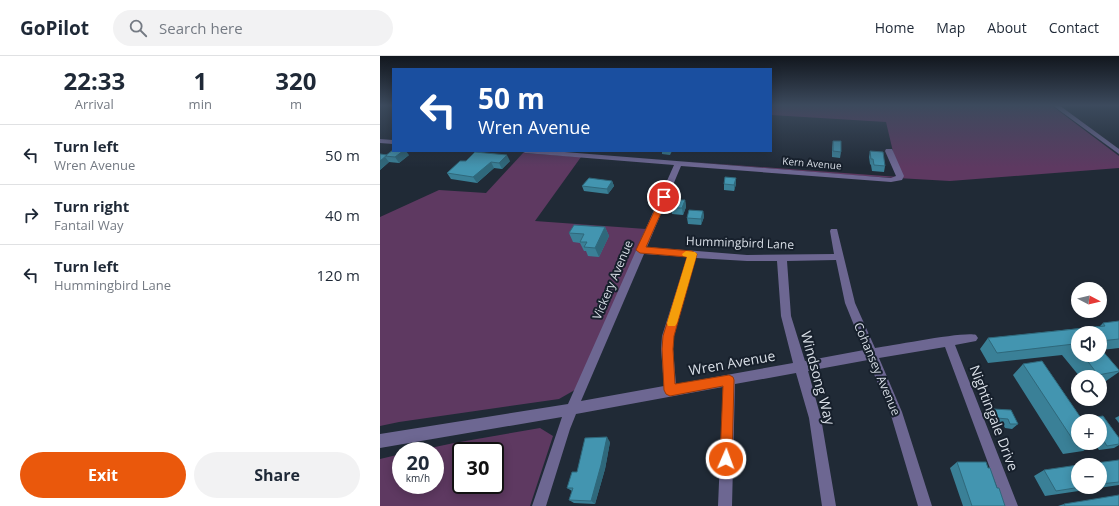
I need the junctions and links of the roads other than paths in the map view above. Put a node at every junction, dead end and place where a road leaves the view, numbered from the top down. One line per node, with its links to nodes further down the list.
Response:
1 (1084, 126): 6 (street)
2 (380, 141): 3 (street)
3 (392, 142)
4 (889, 151): 7 (street, Kern Avenue)
5 (540, 152): 7 (street, Kern Avenue)
6 (1119, 152)
7 (679, 162): 9 (street, Vickery Avenue)
8 (834, 231): 11 (street, Cohansey Avenue)
9 (640, 250): 10 (street, Hummingbird Lane); 19 (street, Vickery Avenue)
10 (692, 254): 12 (street, Hummingbird Lane); 18 (street)
11 (840, 257): 12 (street, Hummingbird Lane); 15 (street, Cohansey Avenue)
12 (782, 258): 16 (street, Windsong Way)
13 (972, 338): 14 (street, Wren Avenue)
14 (948, 341): 15 (street, Wren Avenue); 25 (street, Nightingale Drive)
15 (871, 354): 16 (street, Wren Avenue); 24 (street, Cohansey Avenue)
16 (800, 367): 17 (street, Wren Avenue); 23 (street, Windsong Way)
17 (729, 380): 18 (street, Wren Avenue); 22 (street)
18 (670, 390): 19 (street, Wren Avenue)
19 (571, 409): 20 (street, Wren Avenue); 21 (street, Vickery Avenue)
20 (380, 441)
21 (539, 506)
22 (724, 506)
23 (829, 506)
24 (925, 506)
25 (1011, 506)

